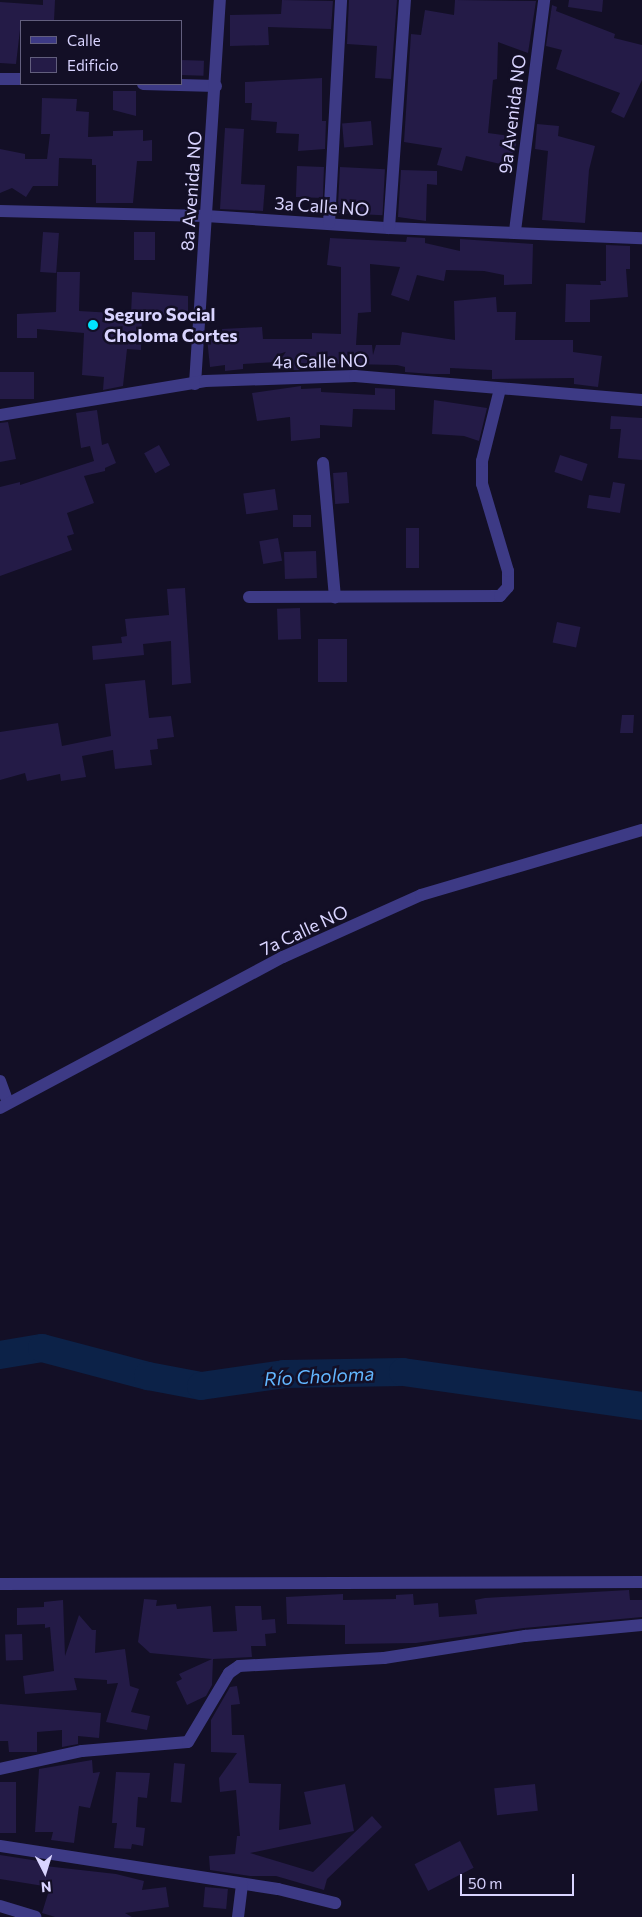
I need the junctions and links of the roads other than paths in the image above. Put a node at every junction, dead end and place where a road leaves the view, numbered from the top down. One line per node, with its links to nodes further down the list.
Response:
1 (220, 0): 8 (street, 8a Avenida NO)
2 (341, 0): 11 (street)
3 (405, 0): 12 (street)
4 (544, 0): 13 (street, 9a Avenida NO)
5 (0, 79): 6 (street)
6 (20, 79)
7 (180, 85): 8 (street)
8 (216, 86): 10 (street, 8a Avenida NO)
9 (0, 211): 10 (street, 3a Calle NO)
10 (206, 216): 11 (street, 3a Calle NO); 15 (street, 8a Avenida NO)
11 (330, 224): 12 (street, 3a Calle NO)
12 (389, 228): 13 (street, 3a Calle NO)
13 (515, 231): 14 (street, 3a Calle NO)
14 (642, 238)
15 (195, 384): 16 (street, 4a Calle NO); 18 (street, 4a Calle NO)
16 (500, 389): 17 (street, 4a Calle NO); 21 (street)
17 (642, 400)
18 (0, 415)
19 (323, 463): 21 (street)
20 (249, 597): 21 (street)
21 (335, 597)
22 (642, 830): 24 (street, 7a Calle NO)
23 (0, 1081): 24 (street)
24 (4, 1106)
25 (642, 1582): 26 (street)
26 (0, 1584)
27 (642, 1625): 28 (street)
28 (0, 1769)
29 (0, 1846): 30 (street)
30 (242, 1884): 31 (street); 34 (street)
31 (335, 1903)
32 (0, 1906): 33 (street)
33 (35, 1917)
34 (238, 1917)

